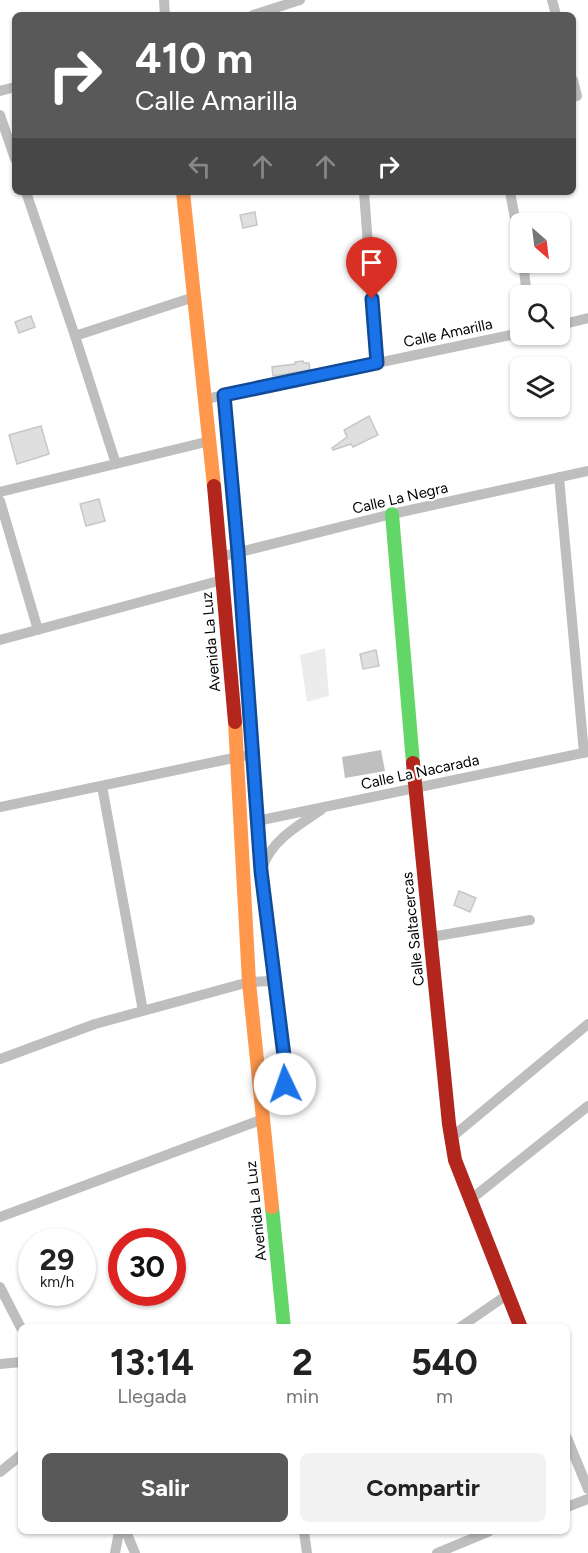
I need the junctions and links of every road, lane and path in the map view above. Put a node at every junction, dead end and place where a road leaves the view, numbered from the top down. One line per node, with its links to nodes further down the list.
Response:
1 (300, 0): 2 (street)
2 (262, 12)
3 (0, 115): 4 (street)
4 (12, 150)
5 (27, 195): 14 (street)
6 (183, 195): 10 (street, Avenida La Luz)
7 (364, 195): 15 (street)
8 (511, 195): 9 (street)
9 (514, 213)
10 (195, 297): 14 (street); 17 (street, Avenida La Luz)
11 (588, 318): 12 (street)
12 (570, 322)
13 (510, 335): 15 (street, Calle Amarilla)
14 (75, 336): 19 (street)
15 (377, 363): 16 (street, Calle Amarilla)
16 (224, 395): 17 (street, Calle Amarilla); 25 (street)
17 (206, 399): 18 (street, Avenida La Luz)
18 (210, 441): 19 (street); 26 (street, Avenida La Luz)
19 (116, 464): 22 (street)
20 (588, 471): 21 (street, Calle La Negra)
21 (559, 477): 24 (street, Calle La Negra); 30 (street)
22 (0, 492)
23 (0, 501): 28 (street)
24 (392, 514): 25 (street, Calle La Negra); 34 (street, Calle Saltacercas)
25 (238, 552): 26 (street, Calle La Negra); 31 (street)
26 (220, 557): 27 (street, Avenida La Luz)
27 (222, 580): 28 (street); 32 (street, Avenida La Luz)
28 (38, 630): 29 (street)
29 (0, 640)
30 (586, 753): 34 (street, Calle La Nacarada)
31 (252, 754): 32 (street); 37 (street)
32 (238, 757): 33 (street); 39 (street, Avenida La Luz)
33 (102, 786): 35 (street); 44 (street)
34 (415, 789): 36 (street, Calle La Nacarada); 41 (street, Calle Saltacercas)
35 (0, 807)
36 (327, 807): 37 (street, Calle La Nacarada); 38 (street)
37 (257, 820): 38 (street)
38 (261, 875): 39 (street); 42 (street)
39 (245, 901): 43 (street, Avenida La Luz)
40 (530, 920): 41 (street)
41 (431, 937): 50 (street, Calle Saltacercas)
42 (274, 981): 43 (street); 47 (street)
43 (249, 982): 44 (street); 47 (street, Avenida La Luz)
44 (144, 1011): 46 (street)
45 (588, 1024): 50 (street)
46 (0, 1059)
47 (260, 1090): 49 (street, Avenida La Luz)
48 (588, 1106): 51 (street)
49 (263, 1119): 52 (street); 56 (street, Avenida La Luz)
50 (452, 1137): 51 (street, Calle Saltacercas)
51 (470, 1200): 54 (street, Calle Saltacercas)
52 (0, 1217)
53 (0, 1287): 55 (street)
54 (507, 1295): 57 (street); 58 (street, Calle Saltacercas)
55 (19, 1324)
56 (284, 1324)
57 (465, 1324)
58 (519, 1324)
59 (18, 1362): 60 (street)
60 (0, 1364)
61 (570, 1445): 64 (street)
62 (18, 1457): 63 (street)
63 (0, 1472)
64 (588, 1489)
65 (588, 1499): 66 (street)
66 (570, 1506)
67 (119, 1534): 72 (street)
68 (127, 1534): 73 (street)
69 (304, 1534): 74 (street)
70 (483, 1534): 71 (street)
71 (467, 1541): 75 (street); 76 (street)
72 (115, 1553)
73 (135, 1553)
74 (307, 1553)
75 (437, 1553)
76 (456, 1553)

